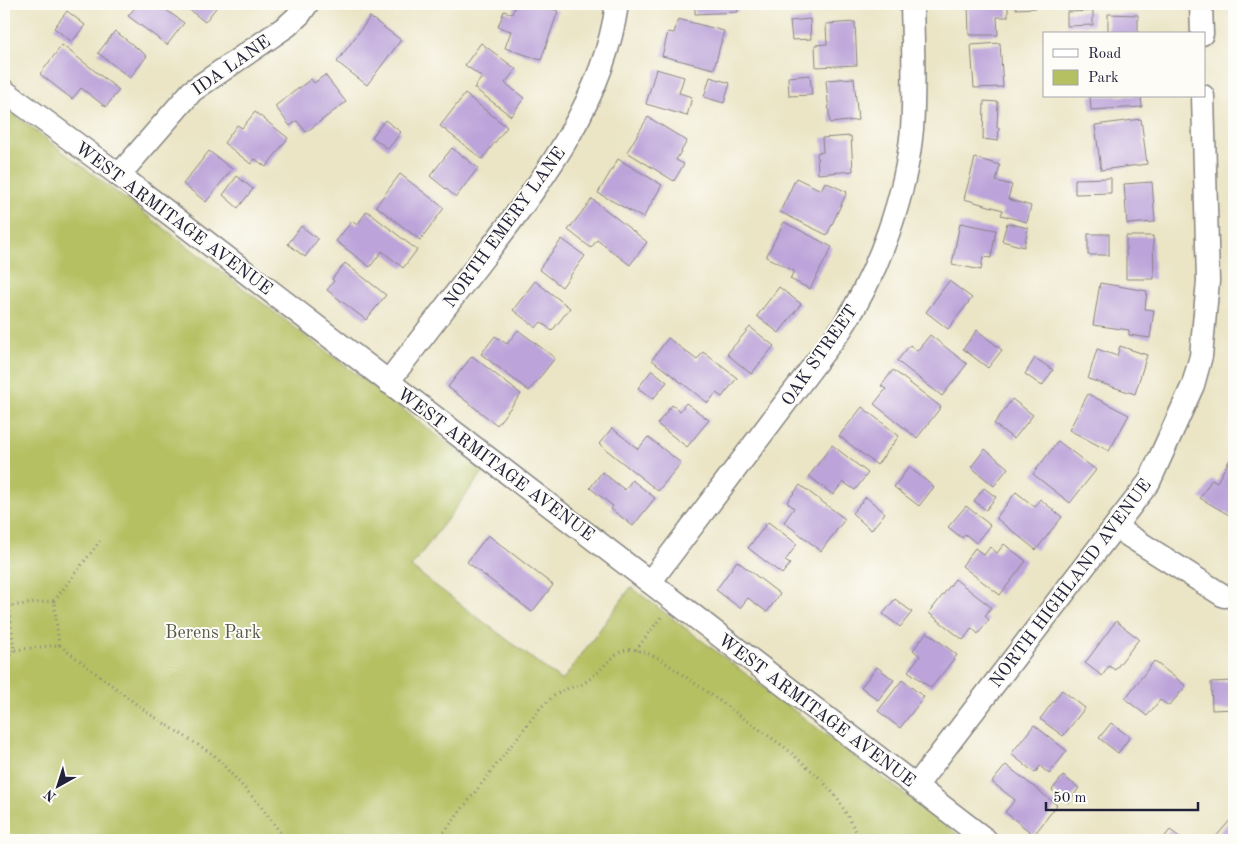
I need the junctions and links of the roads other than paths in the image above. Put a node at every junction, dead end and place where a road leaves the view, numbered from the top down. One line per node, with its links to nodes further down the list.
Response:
1 (307, 4): 8 (street, IDA LANE)
2 (617, 4): 9 (street, NORTH EMERY LANE)
3 (912, 4): 11 (street, OAK STREET)
4 (1201, 4): 5 (street)
5 (1202, 32)
6 (4, 91): 8 (street, WEST ARMITAGE AVENUE)
7 (1203, 98): 10 (street, NORTH HIGHLAND AVENUE)
8 (119, 175): 9 (street, WEST ARMITAGE AVENUE)
9 (388, 382): 11 (street, WEST ARMITAGE AVENUE)
10 (1115, 527): 12 (street); 13 (street, NORTH HIGHLAND AVENUE)
11 (650, 582): 13 (street, WEST ARMITAGE AVENUE)
12 (1224, 596)
13 (916, 786): 14 (street, WEST ARMITAGE AVENUE)
14 (986, 840)

